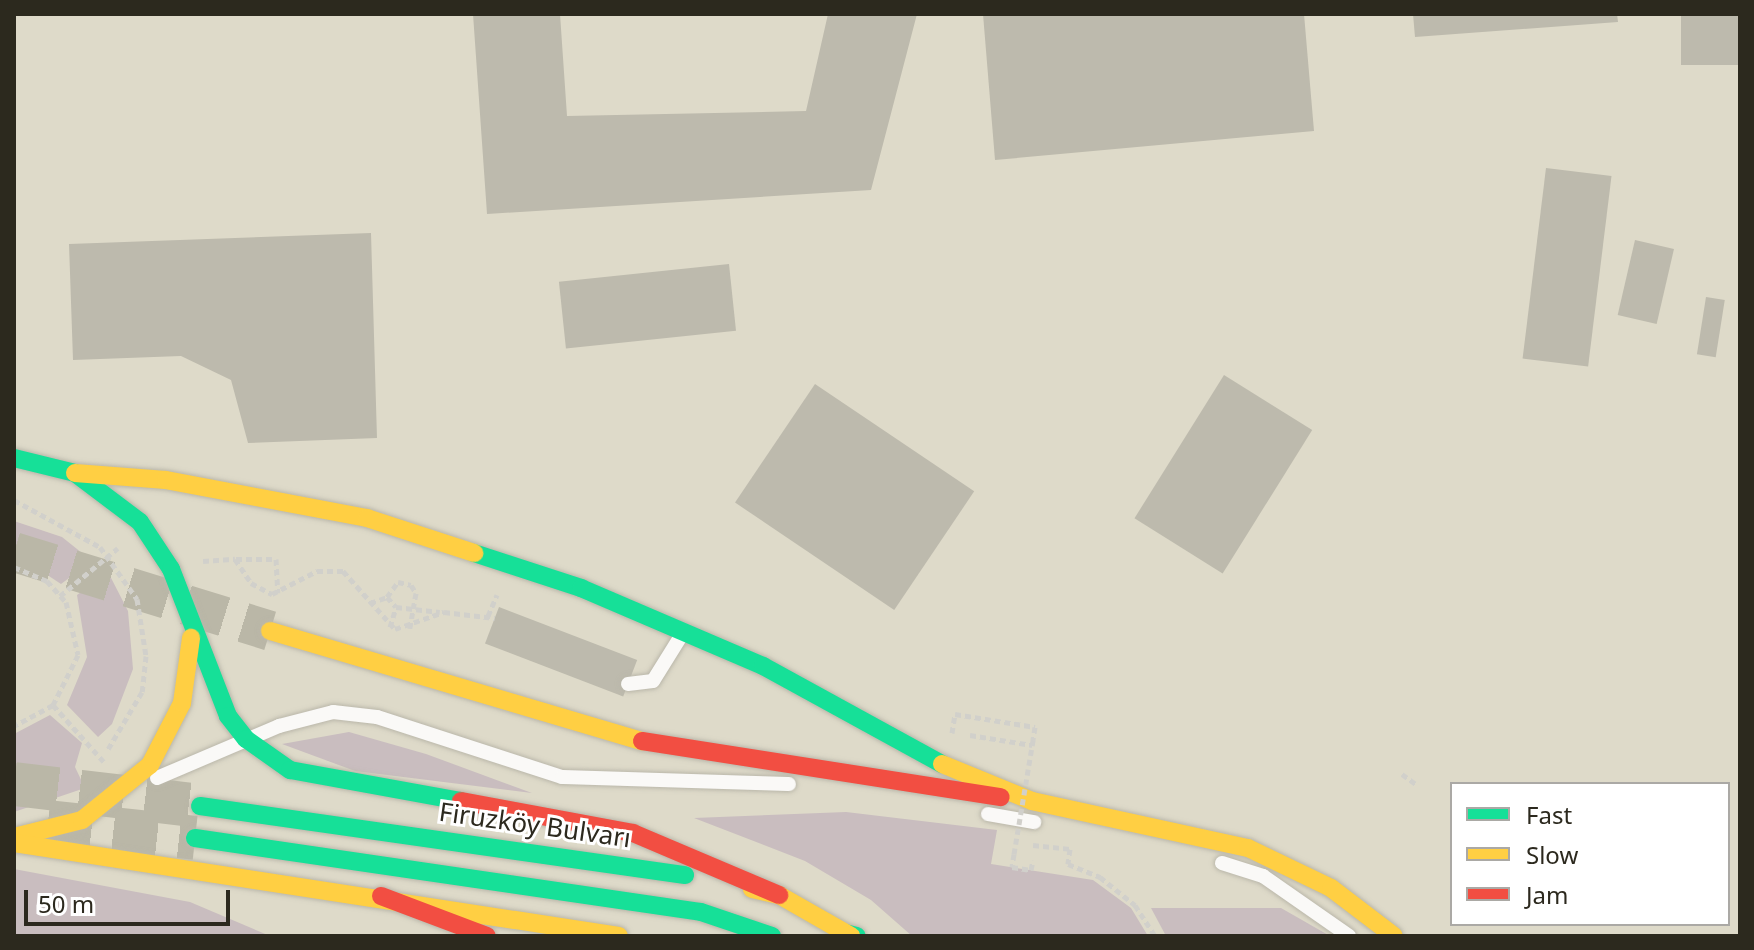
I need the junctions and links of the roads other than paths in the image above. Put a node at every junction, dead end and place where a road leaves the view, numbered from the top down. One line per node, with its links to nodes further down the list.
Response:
1 (14, 458): 2 (main road)
2 (75, 473): 3 (main road); 5 (main road)
3 (684, 629): 6 (lane); 9 (main road)
4 (270, 631): 9 (main road)
5 (191, 635): 7 (main road); 8 (main road)
6 (628, 684)
7 (246, 739): 8 (lane); 14 (main road); 20 (lane)
8 (128, 789): 11 (main road)
9 (1032, 801): 21 (main road)
10 (200, 806): 14 (main road, Firuzköy Bulvarı)
11 (14, 836)
12 (195, 838): 19 (main road)
13 (14, 843): 15 (main road)
14 (779, 895): 16 (main road, Firuzköy Bulvarı)
15 (381, 896): 17 (main road); 18 (main road)
16 (851, 935)
17 (487, 936)
18 (619, 936)
19 (772, 936)
20 (1349, 936)
21 (1394, 936)

